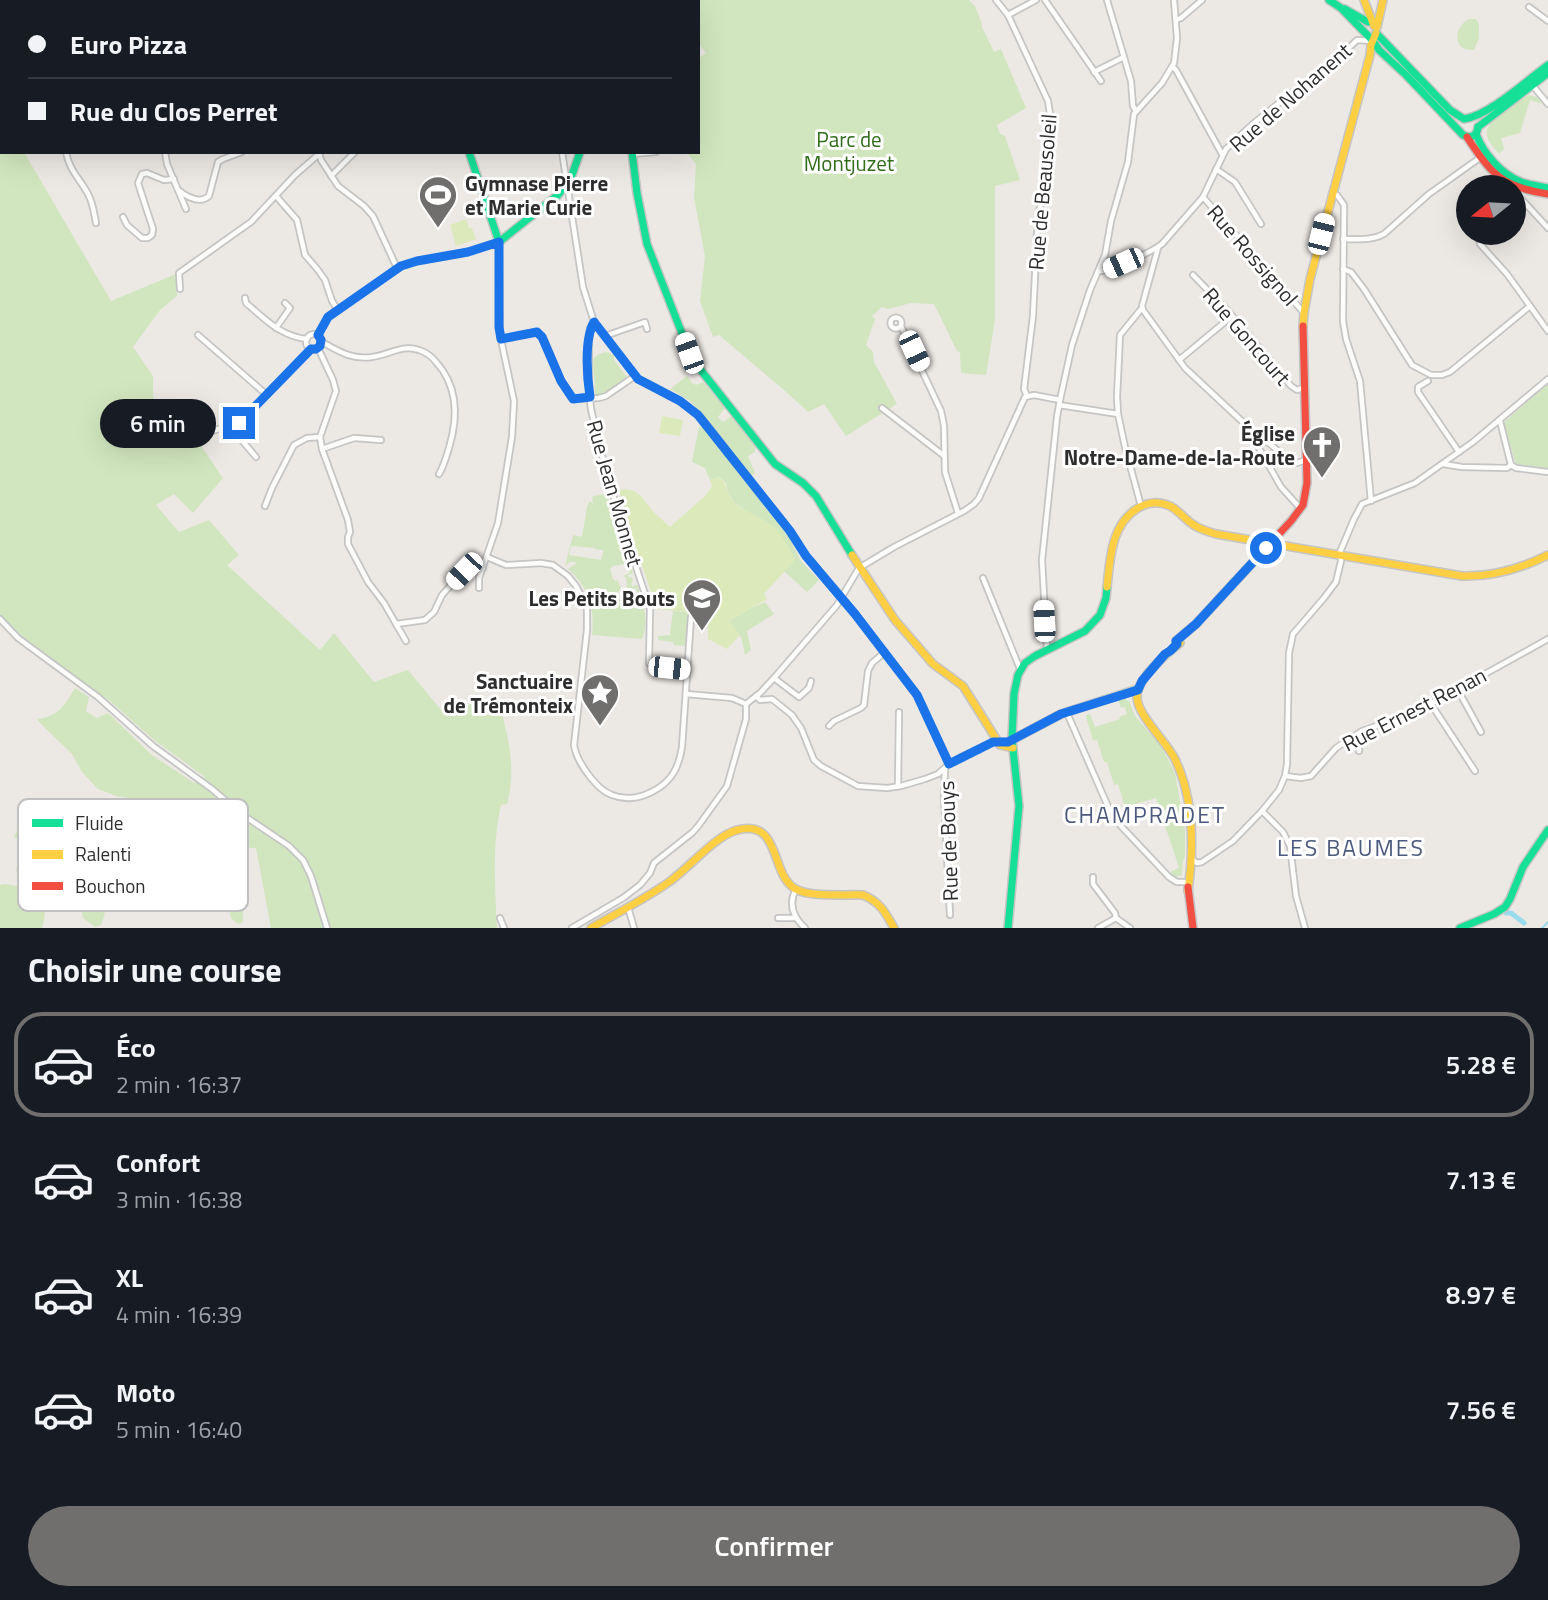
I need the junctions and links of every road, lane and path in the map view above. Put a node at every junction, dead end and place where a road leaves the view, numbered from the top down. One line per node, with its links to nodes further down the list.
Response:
1 (996, 0): 12 (street, Rue de Beausoleil)
2 (1035, 0): 12 (street)
3 (1045, 0): 20 (street)
4 (1107, 0): 17 (street)
5 (1174, 0): 13 (street)
6 (1202, 0): 13 (street)
7 (1329, 0): 11 (main road)
8 (1364, 0): 15 (main road)
9 (1383, 0): 15 (main road)
10 (1529, 7): 14 (street)
11 (1340, 8): 15 (main road); 16 (main road)
12 (1008, 15): 101 (street, Rue de Beausoleil)
13 (1176, 20): 19 (street)
14 (1548, 21)
15 (1375, 23): 16 (main road)
16 (1374, 37): 26 (main road); 27 (main road); 41 (street, Rue de Nohanent); 55 (main road)
17 (1124, 57): 20 (street); 25 (street)
18 (1548, 65): 26 (main road)
19 (1173, 67): 25 (street); 41 (street)
20 (1094, 72): 22 (street)
21 (1548, 73): 23 (main road)
22 (1101, 81)
23 (1534, 86): 24 (street); 28 (main road)
24 (1548, 104)
25 (1136, 111): 71 (street)
26 (1469, 119): 27 (main road); 28 (main road)
27 (1459, 130): 29 (main road)
28 (1477, 130): 29 (main road); 44 (main road)
29 (1467, 137): 42 (main road)
30 (67, 154): 62 (street)
31 (165, 154): 49 (street)
32 (237, 154): 53 (street)
33 (318, 154): 57 (street)
34 (320, 154): 48 (street)
35 (353, 154): 48 (street)
36 (470, 154): 66 (main road)
37 (562, 154): 51 (street, Rue de Bouys)
38 (563, 154): 39 (street)
39 (579, 154): 51 (main road)
40 (632, 154): 132 (main road)
41 (1223, 155): 43 (street, Rue de Nohanent)
42 (1481, 157): 45 (main road); 65 (street)
43 (1216, 169): 58 (street, Rue de Nohanent); 63 (street, Rue de Nohanent)
44 (1504, 172): 46 (main road); 47 (main road)
45 (1498, 175)
46 (1505, 175)
47 (1508, 175)
48 (331, 176): 69 (street)
49 (174, 179): 53 (street); 61 (street)
50 (1526, 183): 52 (main road)
51 (567, 184): 66 (main road); 81 (street, Rue de Bouys)
52 (1548, 188)
53 (178, 190): 60 (street)
54 (1526, 190): 56 (main road)
55 (1332, 193): 65 (street); 79 (main road)
56 (1548, 194)
57 (276, 196): 73 (street); 78 (street)
58 (1203, 197): 68 (street, Rue de Nohanent); 79 (street, Rue Rossignol)
59 (1526, 204): 64 (street)
60 (186, 209)
61 (123, 217)
62 (96, 223)
63 (1261, 224)
64 (1548, 228)
65 (1343, 239): 70 (street)
66 (499, 242): 69 (street); 90 (street)
67 (1481, 245): 76 (street)
68 (1159, 247): 71 (street, Rue de Nohanent); 77 (street)
69 (397, 268): 78 (street)
70 (1343, 269): 76 (street); 122 (street)
71 (1100, 271): 103 (street)
72 (1193, 275): 80 (street, Rue Goncourt)
73 (180, 289)
74 (245, 298): 83 (street)
75 (285, 303): 83 (street)
76 (1530, 306): 85 (street)
77 (1142, 308): 94 (street); 106 (street)
78 (338, 310): 87 (street)
79 (1304, 313): 98 (main road)
80 (1232, 316): 94 (street); 99 (street, Rue Goncourt)
81 (594, 322): 88 (street, Rue de Bouys); 102 (street, Rue Jean Monnet)
82 (901, 327): 115 (street)
83 (276, 328): 89 (street)
84 (648, 329): 88 (street)
85 (1548, 331)
86 (198, 335): 100 (street)
87 (318, 335): 89 (street); 91 (street)
88 (605, 336): 95 (street, Rue de Bouys)
89 (307, 339): 93 (street)
90 (501, 339): 102 (street); 129 (street)
91 (322, 342): 92 (street); 121 (street)
92 (318, 348): 93 (street); 111 (street)
93 (311, 349): 100 (street)
94 (1179, 360): 110 (street)
95 (635, 376): 102 (street); 135 (street, Rue de Bouys)
96 (1548, 379): 107 (street)
97 (1428, 381): 114 (street)
98 (1304, 388): 99 (street, Rue Goncourt); 104 (main road)
99 (1294, 389): 104 (street)
100 (267, 395): 108 (street)
101 (1027, 396): 103 (street); 126 (street)
102 (590, 397): 143 (street, Rue Jean Monnet)
103 (1060, 402): 106 (street); 141 (street)
104 (1305, 402): 117 (main road)
105 (882, 408): 115 (street)
106 (1118, 414): 124 (street)
107 (1500, 421): 114 (street); 119 (street)
108 (239, 423): 109 (street); 116 (street)
109 (212, 431)
110 (1250, 431): 117 (street); 125 (street)
111 (320, 437): 113 (street); 123 (street)
112 (381, 440): 113 (street)
113 (322, 449): 138 (street)
114 (1459, 452): 118 (street)
115 (943, 456): 126 (street)
116 (256, 457)
117 (1306, 460): 125 (main road)
118 (1442, 464): 119 (street); 122 (street)
119 (1511, 465): 120 (street)
120 (1548, 472)
121 (439, 474)
122 (1371, 500): 130 (street)
123 (265, 506)
124 (1141, 506): 127 (main road); 141 (main road)
125 (1301, 509): 127 (main road)
126 (958, 514): 132 (street)
127 (1269, 544): 130 (main road); 147 (main road)
128 (1548, 555): 130 (main road)
129 (487, 556): 131 (street); 149 (street)
130 (1340, 556): 166 (street)
131 (484, 568): 134 (street); 138 (street)
132 (859, 568): 135 (street); 161 (main road)
133 (983, 578): 144 (street)
134 (479, 588)
135 (841, 599): 142 (street, Rue de Bouys); 145 (street)
136 (691, 617): 143 (street)
137 (0, 619): 168 (street)
138 (396, 624): 140 (street)
139 (1548, 639): 148 (street, Rue Ernest Renan)
140 (406, 641)
141 (1047, 650): 144 (main road)
142 (885, 652): 157 (street); 164 (street, Rue de Bouys)
143 (688, 670): 149 (street)
144 (1020, 670): 160 (main road)
145 (775, 678): 146 (street); 151 (street)
146 (811, 681)
147 (1138, 690): 150 (main road); 152 (main road)
148 (1458, 690): 154 (street, Rue Ernest Renan); 158 (street)
149 (686, 694): 153 (street)
150 (1122, 694): 152 (main road); 156 (main road)
151 (756, 696): 153 (street); 167 (street)
152 (1137, 699): 172 (main road)
153 (746, 704): 185 (street)
154 (1431, 704): 159 (street, Rue Ernest Renan); 165 (street)
155 (899, 712): 167 (street)
156 (1067, 712): 160 (main road); 175 (street)
157 (828, 726)
158 (1481, 732)
159 (1359, 733): 163 (street); 166 (street, Rue Ernest Renan)
160 (1012, 739): 161 (main road); 162 (main road)
161 (996, 740): 162 (main road); 164 (street)
162 (1013, 748): 190 (main road)
163 (1359, 751)
164 (947, 766): 167 (street); 178 (street, Rue de Bouys)
165 (1475, 771)
166 (1284, 776): 169 (street)
167 (898, 786)
168 (224, 799)
169 (1262, 811): 173 (street); 194 (street)
170 (248, 819): 183 (street)
171 (1548, 830): 195 (main road)
172 (1192, 841): 173 (main road); 175 (main road)
173 (1193, 860): 175 (main road)
174 (1093, 877): 182 (street)
175 (1189, 882): 193 (main road)
176 (796, 889): 177 (main road); 181 (street); 189 (main road)
177 (628, 906): 186 (main road); 187 (street)
178 (950, 915)
179 (500, 918): 184 (street)
180 (778, 918): 181 (street)
181 (796, 918): 188 (street)
182 (1116, 918): 191 (street); 192 (street)
183 (327, 928)
184 (504, 928)
185 (572, 928)
186 (591, 928)
187 (634, 928)
188 (805, 928)
189 (894, 928)
190 (1008, 928)
191 (1098, 928)
192 (1130, 928)
193 (1193, 928)
194 (1305, 928)
195 (1460, 928)

